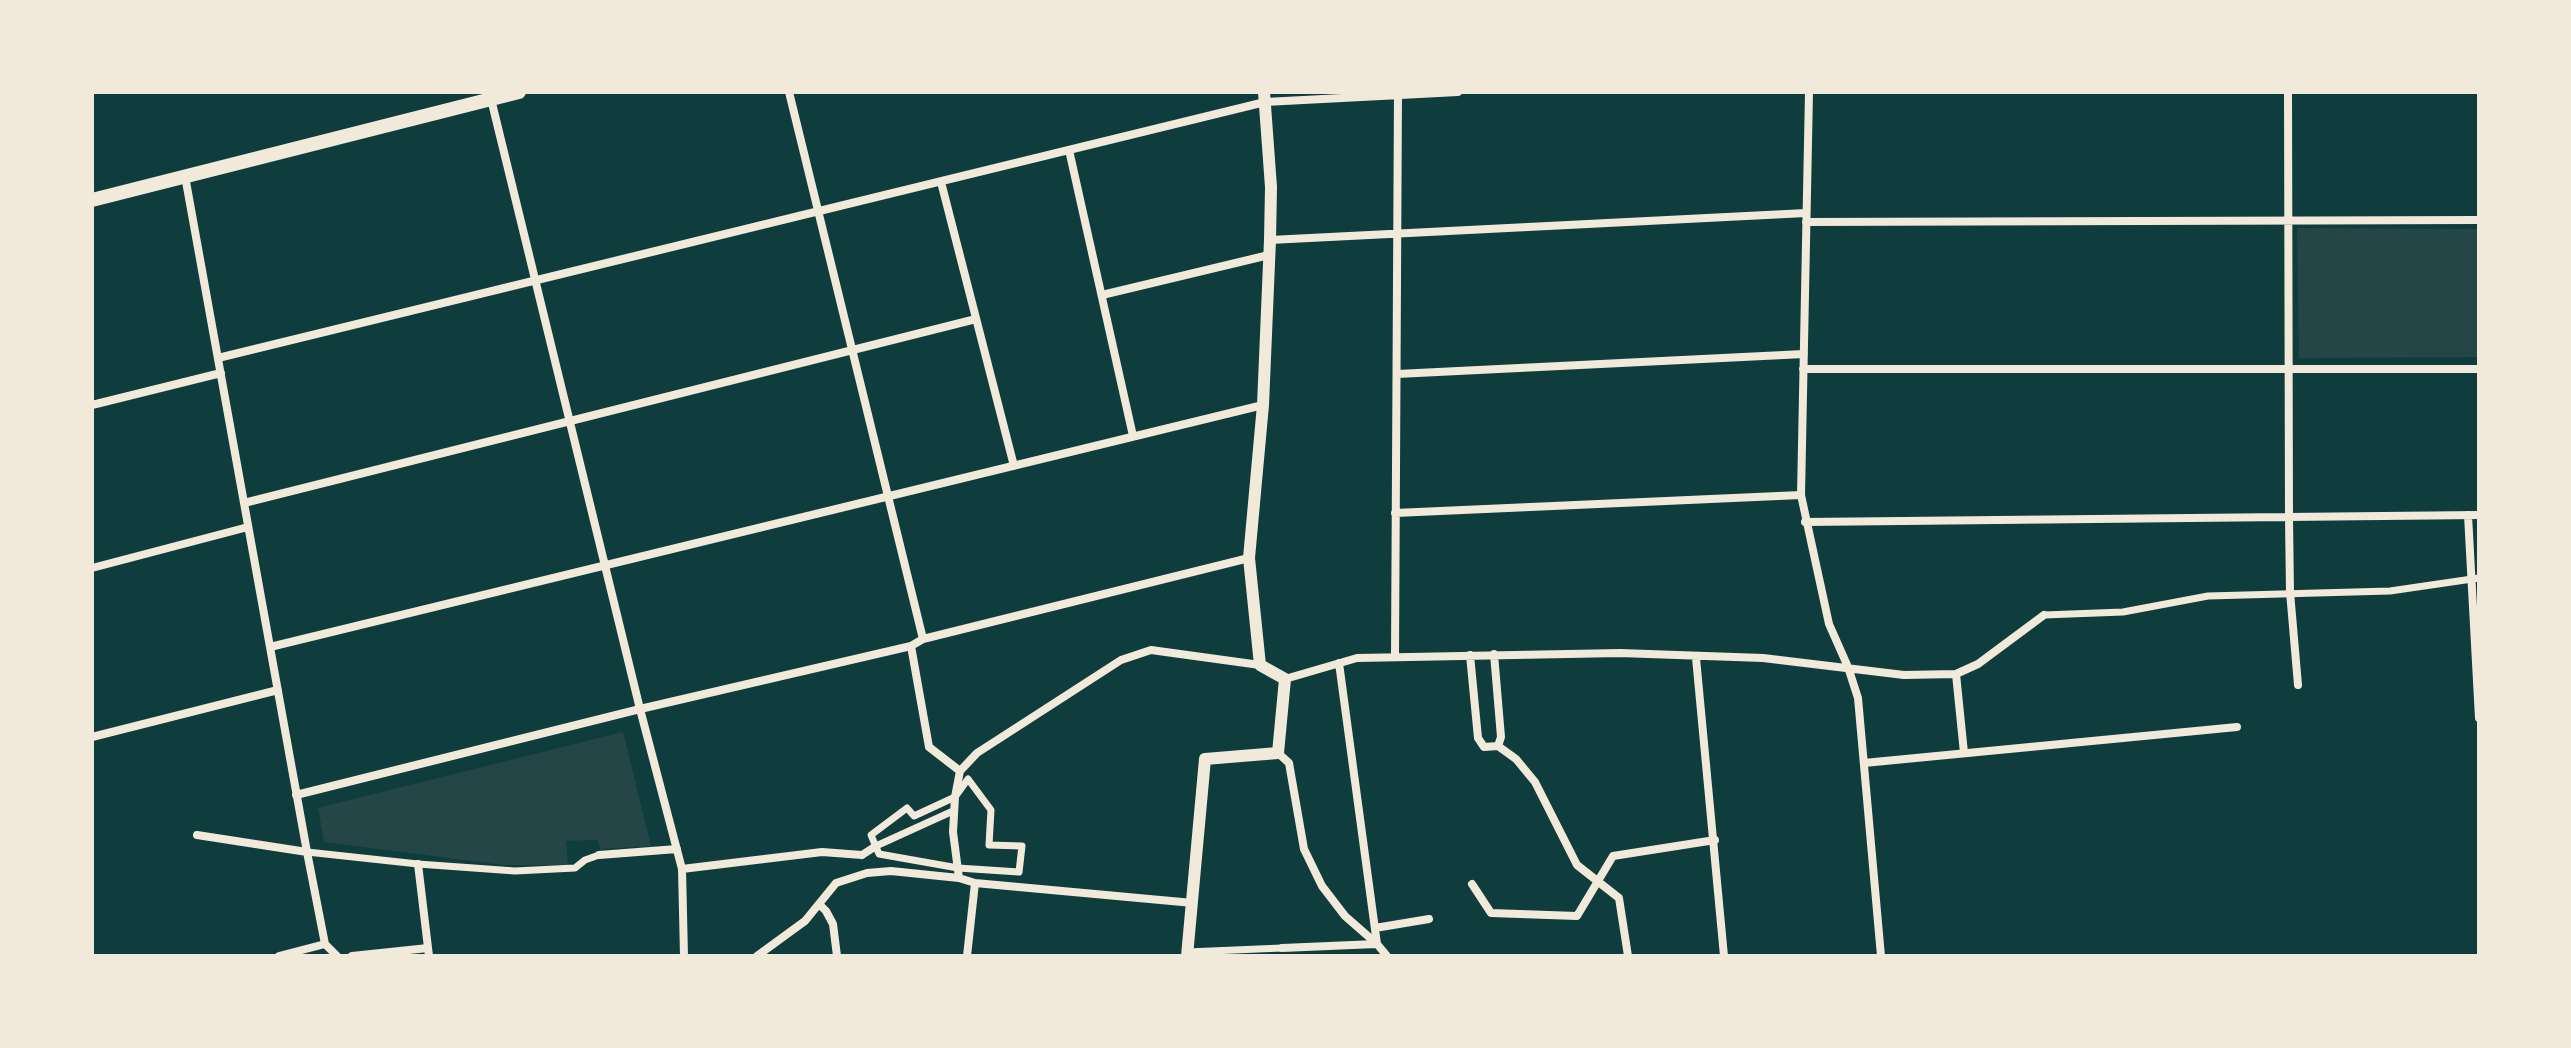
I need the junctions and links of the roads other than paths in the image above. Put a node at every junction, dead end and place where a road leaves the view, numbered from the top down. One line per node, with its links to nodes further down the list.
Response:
1 (519, 92): 8 (main road)
2 (789, 92): 13 (street)
3 (1458, 92): 6 (street)
4 (1809, 92): 14 (street)
5 (2288, 92): 16 (street)
6 (1398, 94): 7 (street); 17 (street)
7 (1264, 97): 9 (street); 18 (street)
8 (491, 99): 10 (main road); 20 (street)
9 (1069, 150): 11 (street); 21 (street)
10 (185, 176): 12 (main road); 25 (street)
11 (941, 182): 13 (street); 22 (street)
12 (92, 200)
13 (818, 212): 20 (street); 23 (street)
14 (1806, 218): 16 (street); 17 (street); 24 (street)
15 (2479, 220): 16 (street)
16 (2289, 221): 28 (street)
17 (1398, 234): 18 (street); 30 (street)
18 (1270, 240): 19 (street)
19 (1269, 255): 21 (street); 32 (street)
20 (535, 281): 25 (street); 33 (street)
21 (1102, 295): 34 (street)
22 (976, 319): 23 (street); 35 (street)
23 (852, 350): 33 (street); 37 (street)
24 (1804, 354): 26 (street); 30 (street)
25 (218, 358): 29 (street)
26 (1803, 369): 28 (street); 36 (street)
27 (2479, 369): 28 (street)
28 (2289, 370): 42 (street)
29 (221, 373): 31 (street); 38 (street)
30 (1397, 374): 39 (street)
31 (92, 405)
32 (1263, 405): 34 (street); 45 (street)
33 (570, 421): 38 (street); 46 (street)
34 (1133, 436): 35 (street)
35 (1014, 466): 37 (street)
36 (1801, 495): 39 (street); 43 (street)
37 (888, 496): 46 (street); 51 (street)
38 (244, 503): 44 (street)
39 (1395, 513): 56 (street)
40 (2468, 515): 41 (street); 42 (street); 48 (street)
41 (2479, 515)
42 (2289, 518): 43 (street); 49 (street)
43 (1805, 522): 60 (street)
44 (248, 527): 47 (street); 53 (street)
45 (1249, 558): 51 (street); 59 (street)
46 (605, 565): 53 (street); 65 (street)
47 (92, 568)
48 (2475, 577): 49 (street); 66 (street)
49 (2290, 592): 50 (street); 63 (street)
50 (2044, 615): 61 (street)
51 (923, 639): 52 (street)
52 (911, 646): 65 (street); 73 (street)
53 (270, 647): 64 (street)
54 (1494, 654): 55 (street); 57 (street); 69 (street)
55 (1470, 655): 56 (street); 69 (street)
56 (1395, 656): 58 (street)
57 (1696, 658): 60 (street); 78 (street)
58 (1339, 663): 62 (street); 94 (street)
59 (1260, 665): 62 (street); 73 (street)
60 (1848, 667): 61 (street); 72 (street)
61 (1956, 674): 71 (street)
62 (1285, 679): 70 (street)
63 (2298, 685)
64 (278, 690): 68 (street); 74 (street)
65 (640, 709): 74 (street); 80 (street)
66 (2479, 718)
67 (2237, 727): 71 (street)
68 (92, 737)
69 (1498, 746): 88 (street)
70 (1278, 753): 91 (street); 96 (street)
71 (1964, 753): 72 (street)
72 (1864, 763): 110 (street)
73 (960, 771): 75 (street)
74 (296, 795): 81 (street)
75 (955, 797): 76 (street); 79 (street); 87 (street)
76 (953, 811): 79 (street); 87 (street)
77 (197, 835): 81 (street)
78 (1715, 840): 88 (street); 109 (street)
79 (876, 846): 83 (street); 87 (street)
80 (677, 849): 82 (street); 85 (street)
81 (307, 852): 84 (street); 95 (street)
82 (599, 855): 84 (street)
83 (862, 855): 85 (street); 86 (street)
84 (418, 864): 98 (street)
85 (682, 869): 103 (street)
86 (867, 873): 87 (street); 92 (street)
87 (958, 873): 89 (street)
88 (1597, 881): 90 (street); 108 (street)
89 (975, 883): 91 (street); 106 (street)
90 (1472, 884)
91 (1193, 903): 99 (street)
92 (819, 904): 104 (street); 105 (street)
93 (1429, 919): 94 (street)
94 (1375, 928): 96 (street)
95 (325, 944): 100 (street); 101 (street)
96 (1377, 944): 97 (street); 107 (street)
97 (1282, 948): 99 (street)
98 (428, 952): 102 (street)
99 (1187, 954)
100 (279, 956)
101 (337, 956)
102 (352, 956)
103 (684, 956)
104 (757, 956)
105 (837, 956)
106 (967, 956)
107 (1387, 956)
108 (1628, 956)
109 (1724, 956)
110 (1881, 956)

